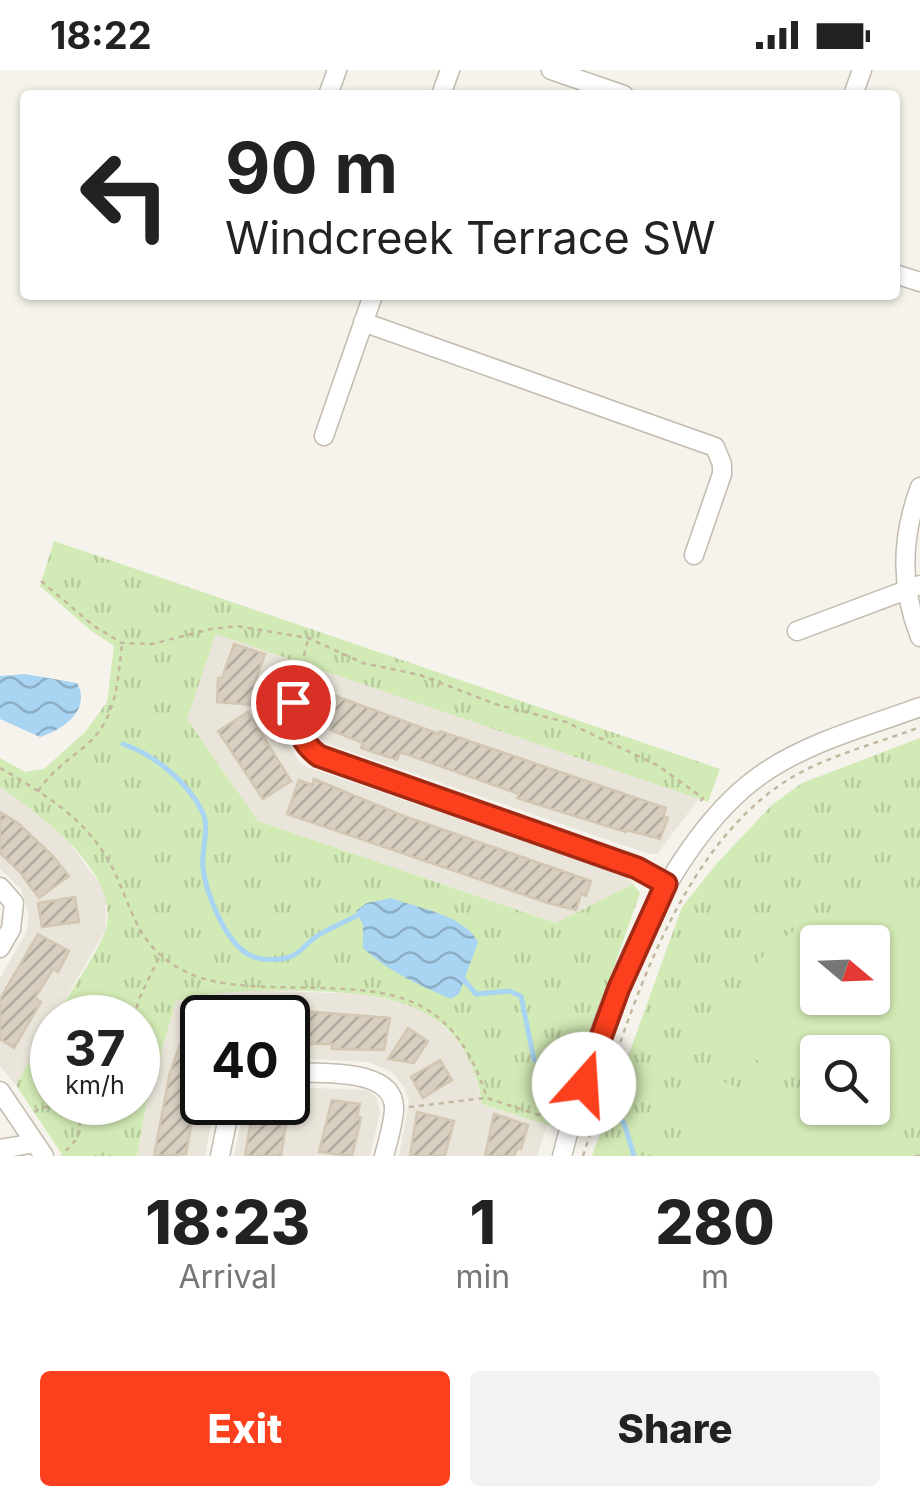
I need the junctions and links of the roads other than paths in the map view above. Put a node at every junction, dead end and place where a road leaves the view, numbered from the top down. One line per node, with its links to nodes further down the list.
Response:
1 (550, 70): 2 (street)
2 (609, 90)
3 (370, 300): 4 (street)
4 (363, 322): 5 (street); 7 (street)
5 (324, 436)
6 (920, 487): 8 (street)
7 (694, 556)
8 (914, 588): 9 (street); 10 (street)
9 (797, 631)
10 (920, 637)
11 (293, 702): 13 (street)
12 (920, 707): 13 (street)
13 (666, 884): 23 (street)
14 (0, 887): 15 (street)
15 (0, 948)
16 (310, 1074): 22 (street)
17 (0, 1091): 20 (street)
18 (226, 1125): 21 (street)
19 (0, 1149): 20 (street)
20 (35, 1152)
21 (220, 1156)
22 (384, 1156)
23 (562, 1156)

